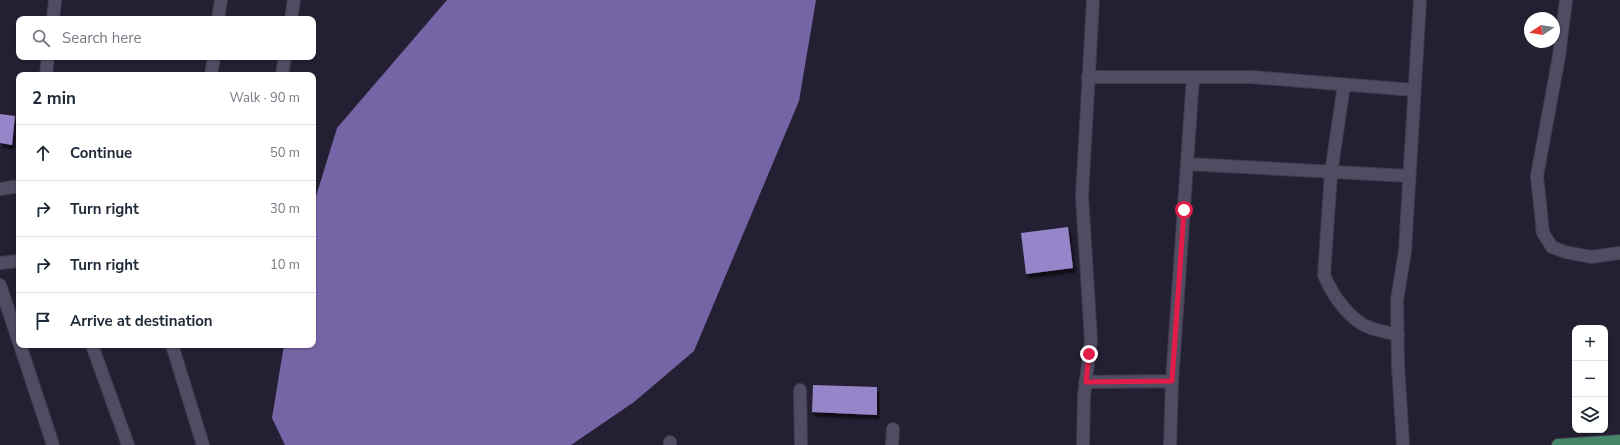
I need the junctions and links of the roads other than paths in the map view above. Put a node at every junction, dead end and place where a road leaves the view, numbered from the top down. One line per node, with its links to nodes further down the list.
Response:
1 (55, 0): 7 (street)
2 (221, 0): 8 (street)
3 (294, 0): 9 (street)
4 (1092, 0): 16 (street)
5 (1420, 0): 19 (street)
6 (1566, 0): 25 (street)
7 (53, 16)
8 (218, 16)
9 (291, 16)
10 (48, 60): 13 (street)
11 (214, 60): 14 (street)
12 (284, 60): 15 (street)
13 (46, 72)
14 (212, 72)
15 (282, 72)
16 (1088, 77): 17 (street); 35 (street)
17 (1193, 77): 18 (street); 20 (street)
18 (1344, 85): 19 (street); 21 (street)
19 (1414, 90): 22 (street)
20 (1187, 164): 21 (street); 34 (street)
21 (1331, 173): 22 (street); 30 (street)
22 (1409, 176): 30 (street)
23 (16, 186): 24 (street)
24 (0, 189)
25 (1620, 254)
26 (16, 261): 27 (street)
27 (0, 263)
28 (0, 285): 29 (street)
29 (16, 335)
30 (1398, 335): 46 (street)
31 (20, 348): 39 (street)
32 (93, 348): 40 (street)
33 (173, 348): 41 (street)
34 (1172, 381): 35 (street); 45 (street)
35 (1086, 382): 44 (street)
36 (800, 390): 42 (street)
37 (892, 429): 43 (street)
38 (1616, 443): 47 (main road)
39 (53, 445)
40 (128, 445)
41 (204, 445)
42 (801, 445)
43 (892, 445)
44 (1083, 445)
45 (1170, 445)
46 (1403, 445)
47 (1558, 445)

